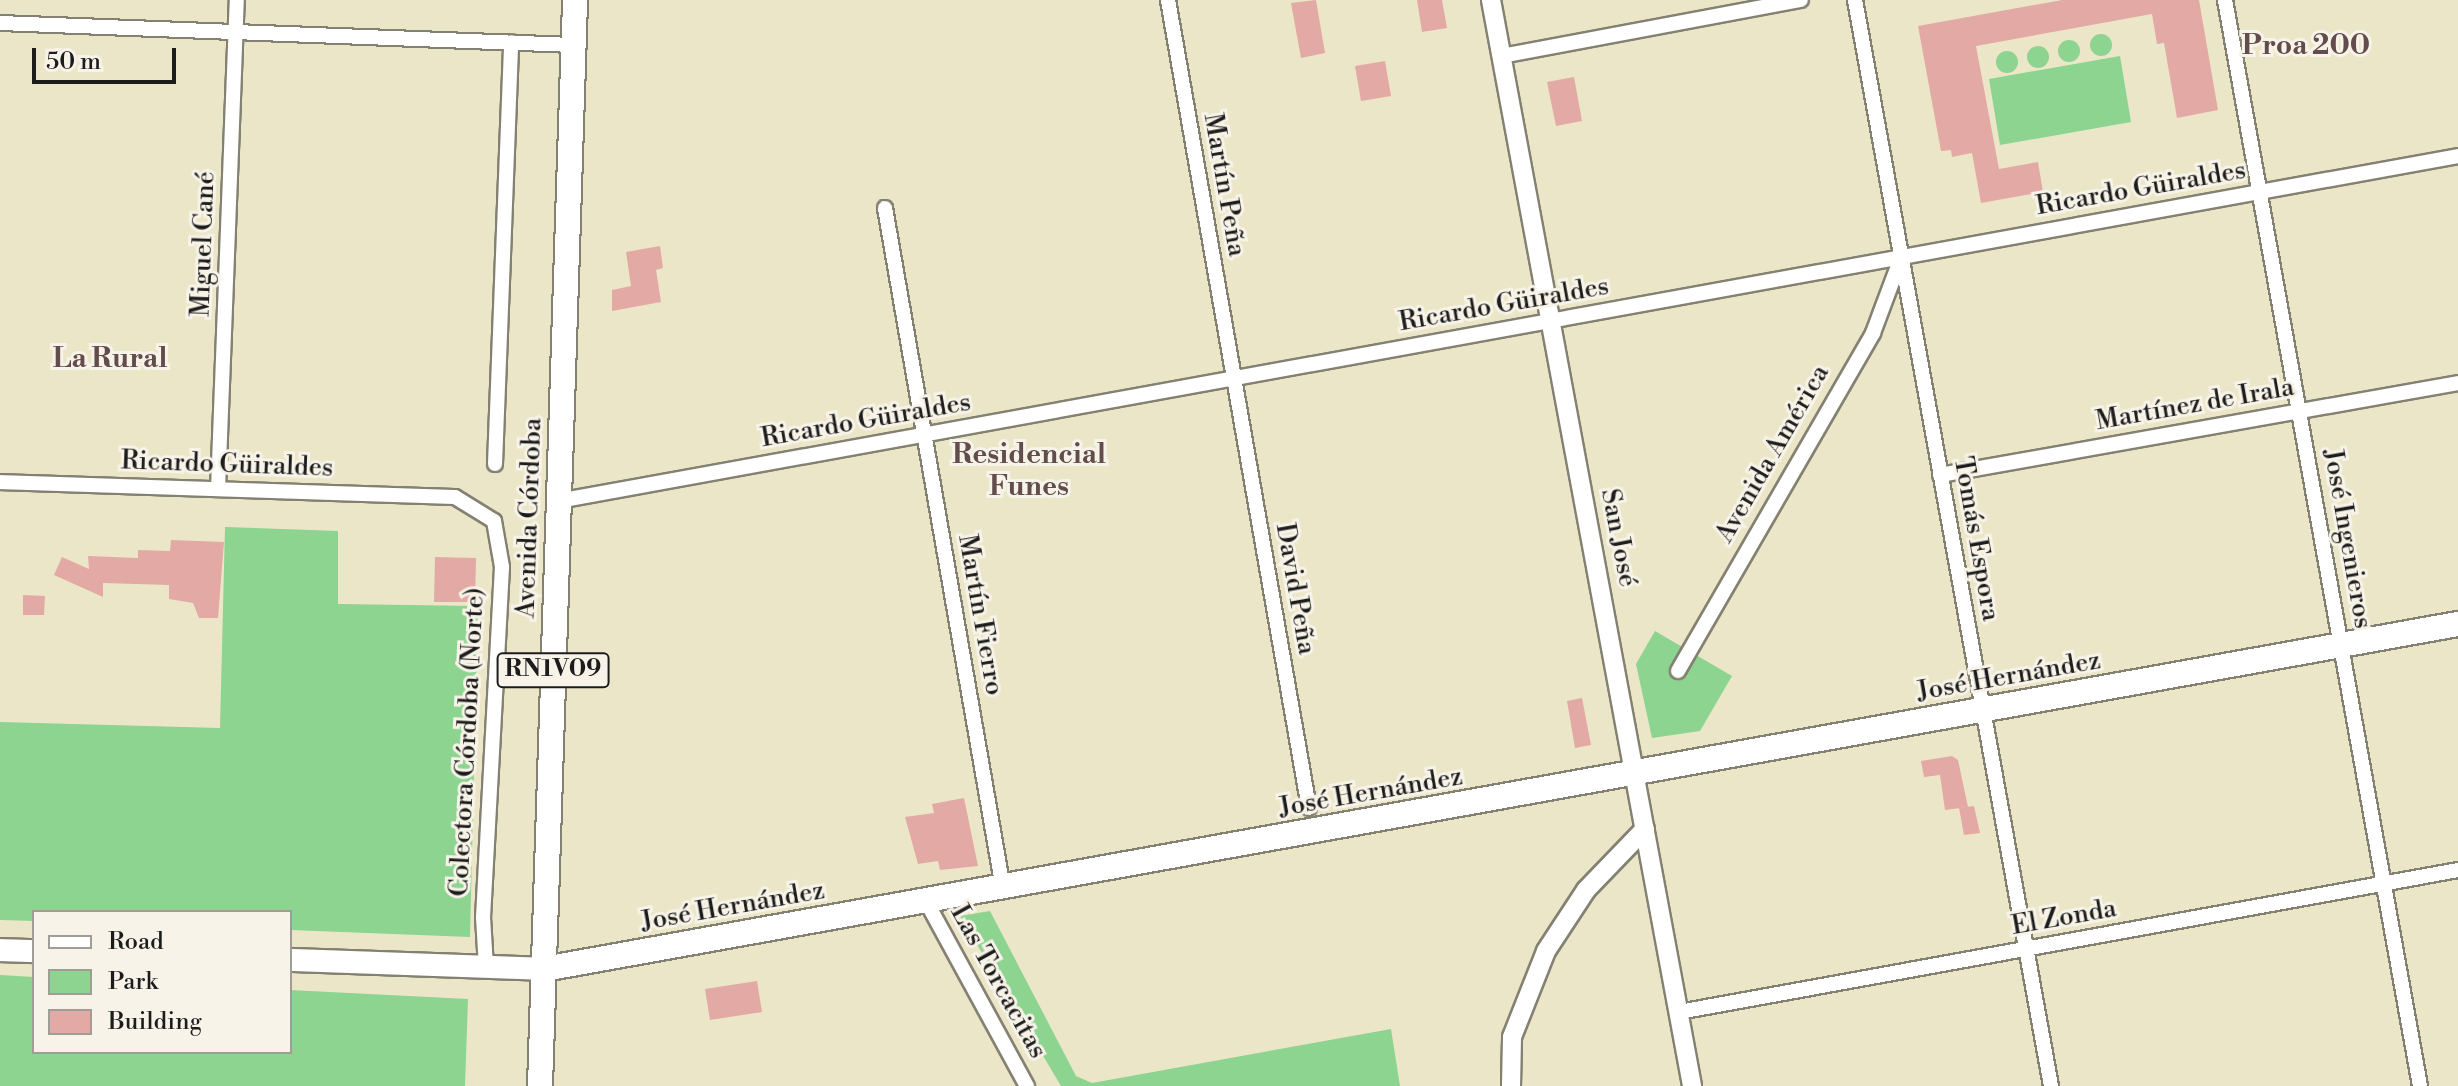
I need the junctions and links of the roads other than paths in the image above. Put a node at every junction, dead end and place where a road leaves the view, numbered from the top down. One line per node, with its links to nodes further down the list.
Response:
1 (237, 0): 9 (street, Miguel Cané)
2 (575, 0): 11 (main road, Avenida Córdoba / RN1V09)
3 (1168, 0): 18 (street, Martín Peña)
4 (1491, 0): 12 (street, San José)
5 (1801, 0): 12 (street)
6 (1855, 0): 16 (street, Tomás Espora)
7 (2225, 0): 14 (street, José Ingenieros)
8 (0, 23): 9 (street)
9 (236, 32): 10 (street); 25 (street, Miguel Cané)
10 (511, 42): 11 (street); 22 (street)
11 (573, 45): 26 (main road, Avenida Córdoba / RN1V09)
12 (1501, 56): 17 (street, San José)
13 (2458, 156): 14 (street, Ricardo Güiraldes)
14 (2260, 192): 16 (street, Ricardo Güiraldes); 20 (street, José Ingenieros)
15 (885, 208): 21 (street, Martín Fierro)
16 (1901, 257): 17 (street, Ricardo Güiraldes); 23 (street, Tomás Espora); 30 (street, Avenida América)
17 (1551, 321): 18 (street, Ricardo Güiraldes); 32 (street, San José)
18 (1234, 379): 21 (street, Ricardo Güiraldes); 33 (street, David Peña)
19 (2458, 383): 20 (street, Martínez de Irala)
20 (2300, 411): 23 (street, Martínez de Irala); 29 (street, José Ingenieros)
21 (924, 435): 26 (street, Ricardo Güiraldes); 37 (street, Martín Fierro)
22 (495, 464)
23 (1940, 475): 31 (street, Tomás Espora)
24 (0, 482): 25 (street, Ricardo Güiraldes)
25 (218, 489): 27 (street, Ricardo Güiraldes)
26 (558, 501): 44 (main road, Avenida Córdoba / RN1V09)
27 (494, 521): 43 (street, Colectora Córdoba (Norte))
28 (2458, 624): 29 (main road, José Hernández)
29 (2342, 645): 31 (main road, José Hernández); 36 (street, José Ingenieros)
30 (1678, 671)
31 (1983, 710): 32 (main road, José Hernández); 39 (street, Tomás Espora)
32 (1635, 773): 34 (street, San José); 37 (main road, José Hernández)
33 (1309, 808)
34 (1645, 829): 45 (street, San José); 48 (street)
35 (2458, 870): 36 (street, El Zonda)
36 (2384, 883): 39 (street, El Zonda); 51 (street, José Ingenieros)
37 (1003, 888): 38 (main road, José Hernández)
38 (926, 901): 44 (main road, José Hernández); 47 (street, Las Torcacitas)
39 (2026, 949): 45 (street, El Zonda); 50 (street, Tomás Espora)
40 (0, 950): 41 (main road)
41 (32, 951)
42 (292, 960): 43 (main road, José Hernández)
43 (486, 967): 44 (main road, José Hernández)
44 (544, 969): 46 (main road, Avenida Córdoba / RN1V09)
45 (1679, 1012): 49 (street, San José)
46 (540, 1086)
47 (1027, 1086)
48 (1511, 1086)
49 (1692, 1086)
50 (2051, 1086)
51 (2420, 1086)

